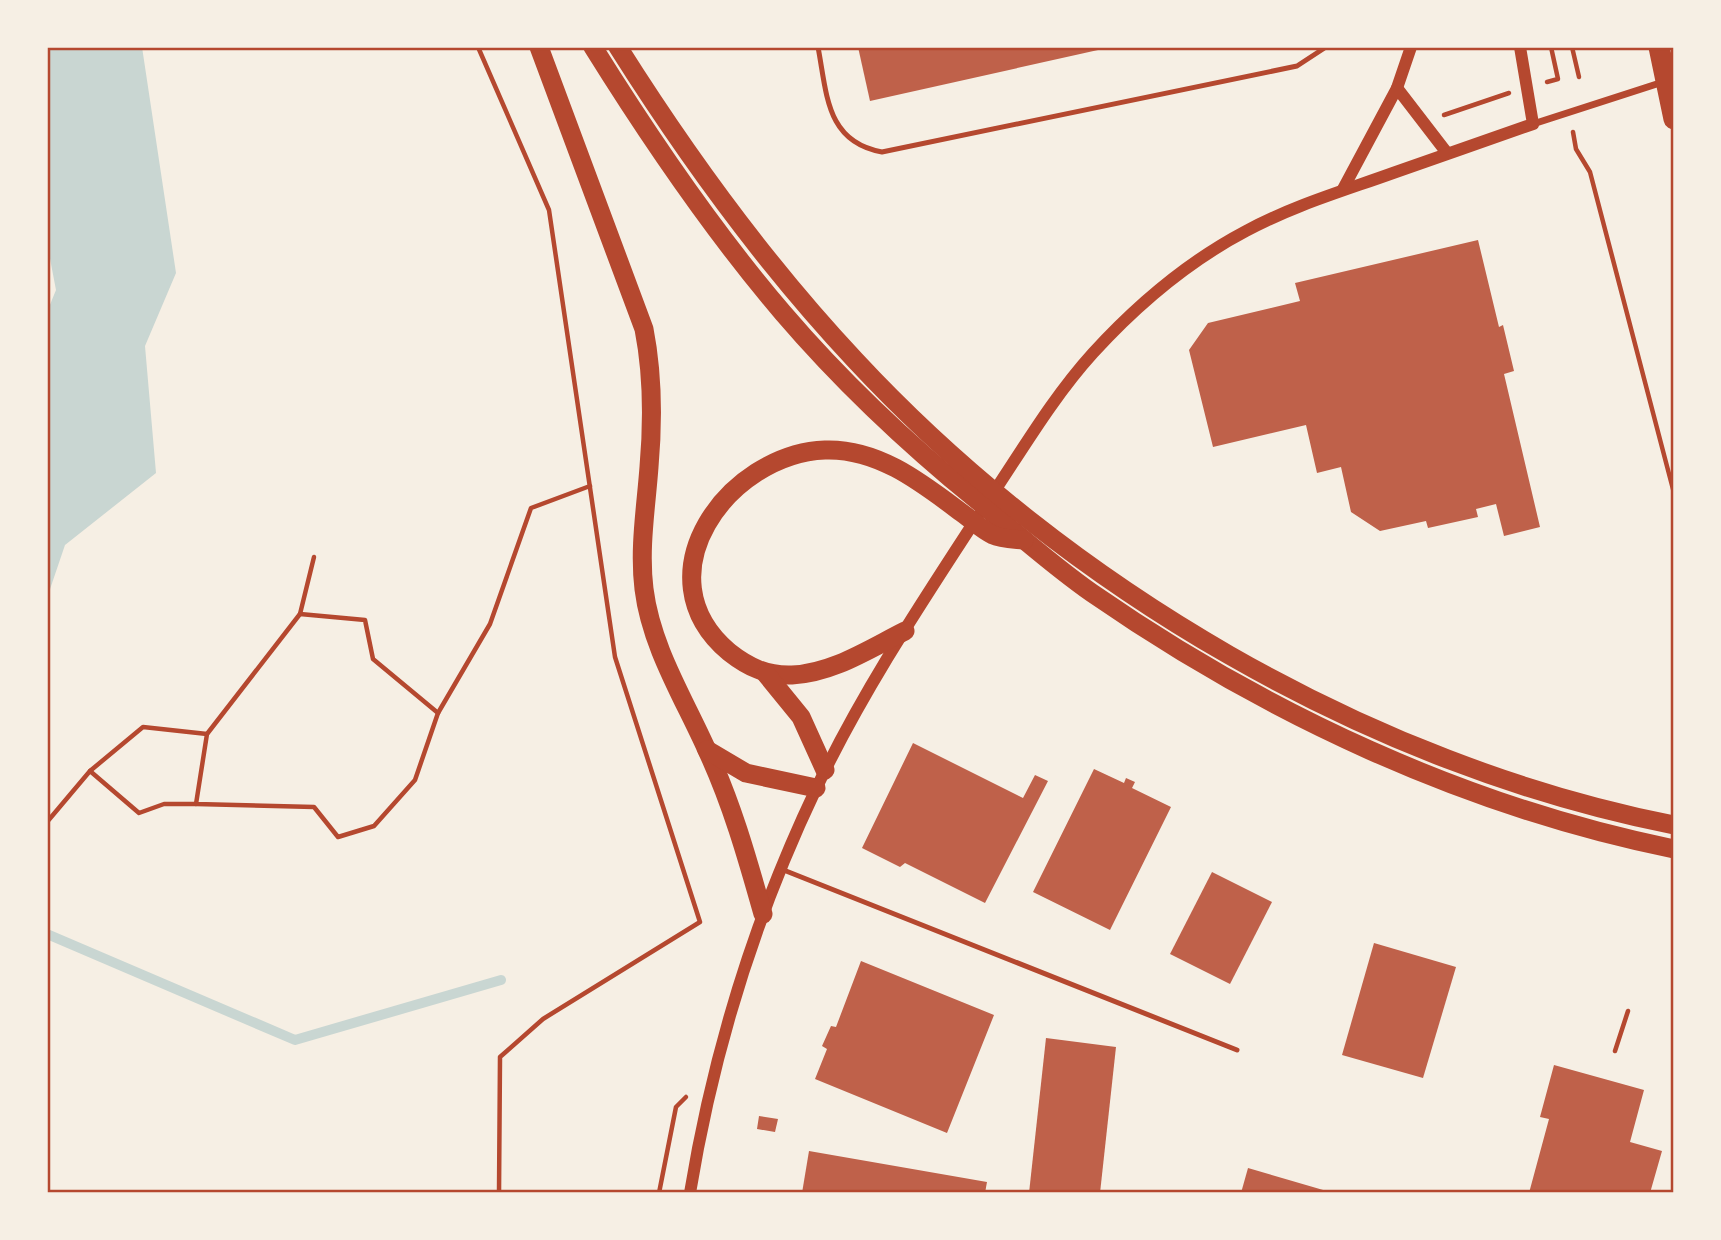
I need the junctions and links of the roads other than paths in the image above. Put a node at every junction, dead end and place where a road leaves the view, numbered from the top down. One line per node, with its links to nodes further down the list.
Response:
1 (539, 47): 18 (highway)
2 (593, 47): 15 (highway)
3 (618, 47): 21 (highway)
4 (818, 47): 5 (lane)
5 (1326, 47)
6 (1411, 47): 10 (street)
7 (1520, 47): 12 (street)
8 (1659, 47): 11 (highway)
9 (1674, 78): 12 (street)
10 (1397, 89): 13 (street); 14 (street)
11 (1674, 119)
12 (1533, 124): 13 (street)
13 (1447, 153): 14 (street)
14 (1343, 189): 16 (street)
15 (1024, 540): 17 (highway); 22 (highway)
16 (905, 631): 17 (highway); 19 (street)
17 (766, 674): 19 (highway)
18 (707, 750): 20 (highway); 24 (highway)
19 (825, 770): 20 (street)
20 (816, 788): 23 (street)
21 (1674, 825)
22 (1674, 849)
23 (781, 869): 24 (street); 25 (lane)
24 (763, 914): 26 (street)
25 (1237, 1050)
26 (690, 1193)

